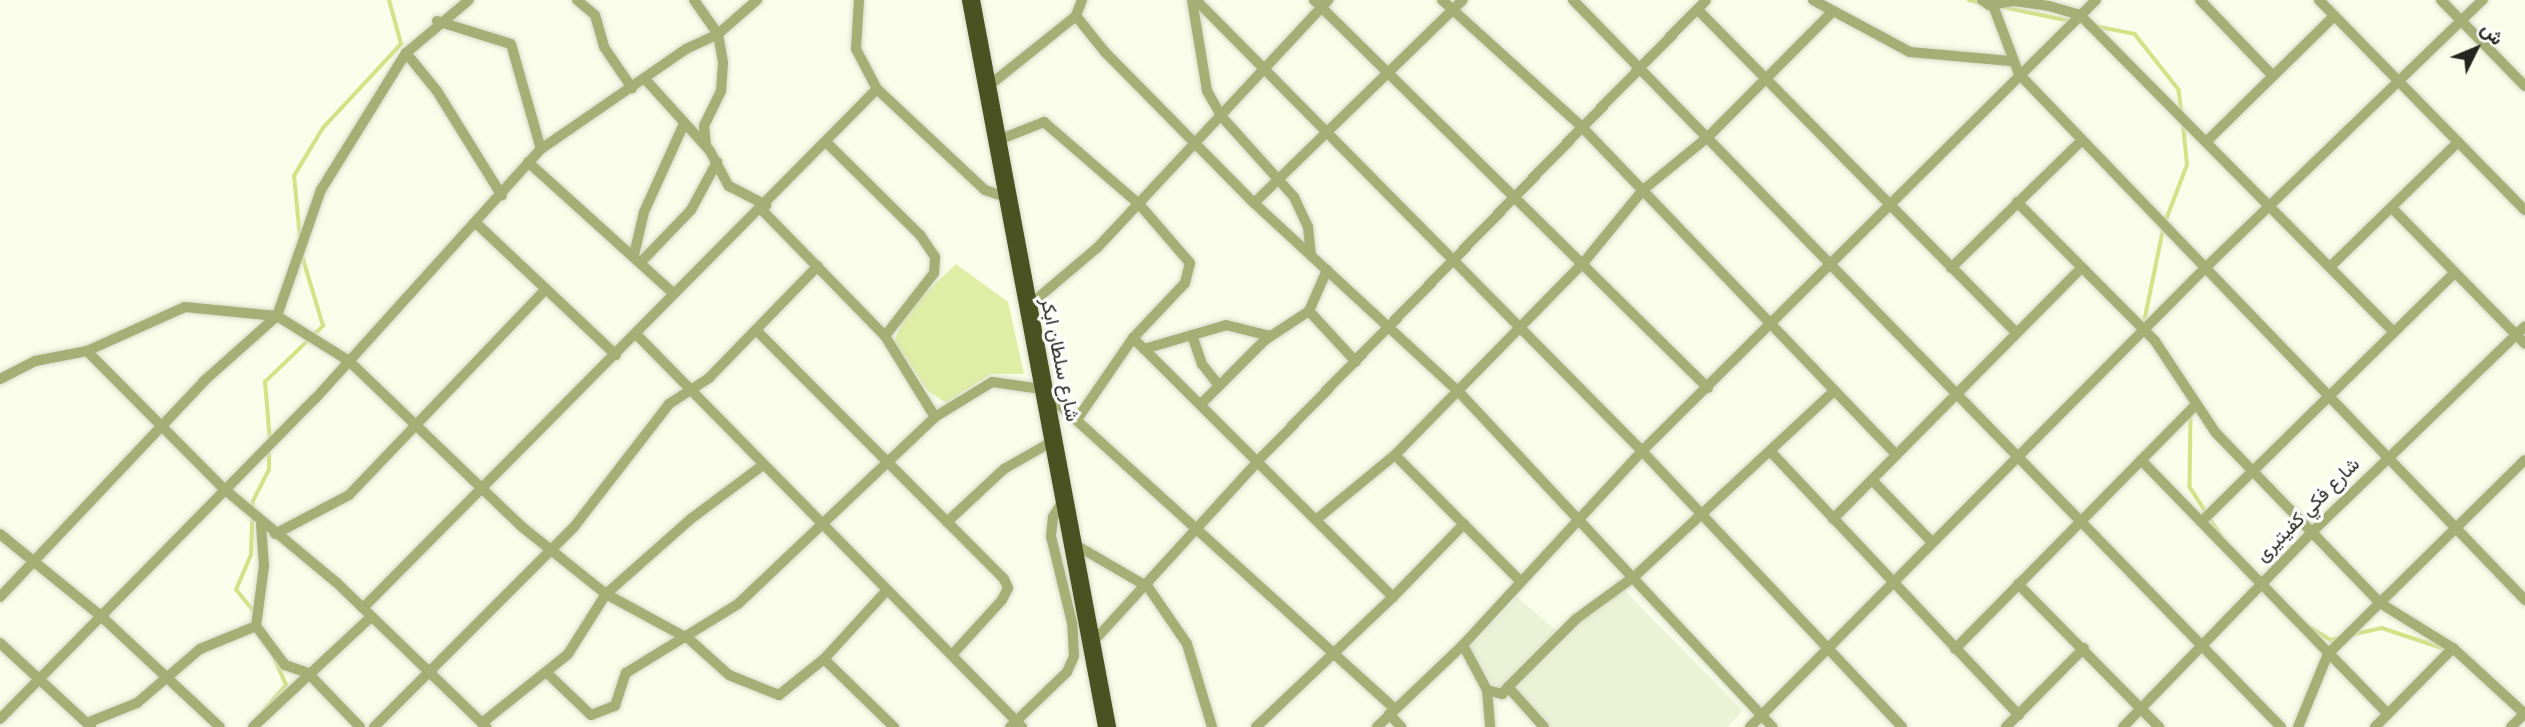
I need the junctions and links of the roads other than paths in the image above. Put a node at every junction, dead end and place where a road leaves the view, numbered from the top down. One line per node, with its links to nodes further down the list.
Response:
1 (469, 0): 28 (street)
2 (578, 0): 41 (street)
3 (694, 0): 29 (street)
4 (757, 0): 29 (street)
5 (859, 0): 43 (street)
6 (971, 0): 42 (highway, شارع سلطان ابكر)
7 (1082, 0): 24 (street)
8 (1194, 0): 32 (street); 44 (street)
9 (1442, 0): 21 (street)
10 (1463, 0): 21 (street)
11 (1573, 0): 33 (street)
12 (1706, 0): 22 (street)
13 (1813, 0): 23 (street)
14 (2096, 0): 25 (street)
15 (2200, 0): 36 (street)
16 (2319, 0): 26 (street)
17 (2441, 0): 27 (street)
18 (2483, 0): 27 (street)
19 (1321, 2): 32 (street); 34 (street)
20 (1987, 2): 25 (street); 31 (street)
21 (1453, 10): 34 (street); 46 (street)
22 (1698, 10): 33 (street); 38 (street)
23 (1833, 11): 31 (street); 38 (street)
24 (1076, 16): 42 (street); 55 (street)
25 (2080, 16): 35 (street); 52 (street)
26 (2334, 16): 36 (street); 39 (street)
27 (2461, 21): 39 (street); 40 (street)
28 (437, 22): 30 (street); 56 (street)
29 (718, 34): 37 (street); 54 (street)
30 (406, 53): 61 (street); 89 (street)
31 (2011, 61): 35 (street)
32 (1262, 67): 44 (street); 47 (street)
33 (1643, 69): 46 (street); 48 (street)
34 (1388, 73): 47 (street); 62 (street)
35 (2019, 74): 49 (street); 68 (street)
36 (2273, 76): 52 (street)
37 (645, 79): 41 (street); 45 (street)
38 (1766, 79): 48 (street); 68 (street)
39 (2398, 81): 53 (street); 67 (street)
40 (2524, 84)
41 (632, 88): 56 (street)
42 (986, 88): 50 (highway, شارع سلطان ابكر)
43 (877, 89): 51 (street); 63 (street)
44 (1222, 117): 55 (street); 59 (street)
45 (684, 124): 54 (street); 74 (street)
46 (1581, 125): 60 (street); 62 (street)
47 (1328, 131): 59 (street); 75 (street)
48 (1708, 137): 60 (street); 78 (street)
49 (2082, 140): 64 (street); 82 (street)
50 (995, 141): 63 (highway, شارع سلطان ابكر); 66 (street)
51 (825, 142): 69 (street); 99 (street)
52 (2206, 142): 67 (street)
53 (2458, 142): 70 (street); 71 (street)
54 (706, 146): 58 (street)
55 (1195, 146): 65 (street); 66 (street)
56 (541, 149): 57 (street)
57 (528, 162): 61 (street); 74 (street)
58 (717, 162): 69 (street); 74 (street)
59 (1279, 178): 65 (street); 73 (street)
60 (1643, 190): 76 (street); 90 (street)
61 (502, 195): 72 (street)
62 (1514, 196): 75 (street); 76 (street)
63 (1005, 197): 87 (highway, شارع سلطان ابكر)
64 (2017, 202): 80 (street); 81 (street)
65 (1254, 203): 73 (street)
66 (1139, 204): 87 (street); 103 (street)
67 (2269, 205): 79 (street); 82 (street)
68 (1889, 206): 78 (street); 80 (street)
69 (764, 208): 77 (street); 86 (street)
70 (2392, 208): 79 (street); 84 (street)
71 (2525, 210)
72 (477, 224): 85 (street); 108 (street)
73 (1311, 256): 83 (street)
74 (638, 258): 86 (street)
75 (1455, 262): 91 (street); 93 (street)
76 (1584, 262): 93 (street); 112 (street)
77 (818, 266): 94 (street); 99 (street)
78 (1830, 266): 90 (street); 117 (street)
79 (2330, 267): 95 (street)
80 (1951, 268): 96 (street)
81 (2081, 268): 96 (street); 97 (street)
82 (2204, 268): 97 (street); 118 (street)
83 (1328, 270): 88 (street); 91 (street)
84 (2454, 273): 95 (street); 101 (street)
85 (546, 289): 107 (street); 123 (street)
86 (673, 293): 98 (street)
87 (1026, 309): 113 (highway, شارع سلطان ابكر)
88 (1309, 311): 102 (street); 109 (street)
89 (277, 316): 106 (street); 108 (street); 124 (street)
90 (1770, 324): 112 (street); 115 (street)
91 (1393, 326): 109 (street); 116 (street)
92 (2525, 326): 101 (street, شارع فكي كفيتيرى)
93 (1521, 329): 116 (street); 126 (street)
94 (757, 331): 114 (street); 132 (street)
95 (2393, 331): 118 (street)
96 (2015, 332): 117 (street)
97 (2143, 332): 120 (street); 131 (street)
98 (636, 334): 107 (street); 114 (street)
99 (885, 335): 121 (street)
100 (1192, 335): 102 (street); 105 (street); 111 (street)
101 (2516, 335): 104 (street); 130 (street, شارع فكي كفيتيرى)
102 (1270, 336): 111 (street)
103 (1133, 338): 105 (street); 122 (street)
104 (2525, 344)
105 (1144, 349): 119 (street)
106 (87, 351): 110 (street); 124 (street)
107 (616, 355): 140 (street)
108 (349, 361): 123 (street); 139 (street)
109 (1356, 362): 133 (street)
110 (0, 379)
111 (1219, 386): 119 (street)
112 (1708, 388): 126 (street)
113 (1042, 389): 121 (street); 122 (street); 125 (highway, شارع سلطان ابكر)
114 (692, 390): 135 (street); 159 (street)
115 (1834, 391): 127 (street); 129 (street)
116 (1459, 392): 128 (street); 143 (street)
117 (1956, 394): 129 (street); 131 (street)
118 (2328, 395): 130 (street); 137 (street)
119 (1201, 404): 133 (street)
120 (2196, 405): 134 (street); 137 (street)
121 (935, 416): 132 (street)
122 (1078, 418): 152 (street)
123 (412, 425): 140 (street); 156 (street)
124 (162, 428): 139 (street); 160 (street)
125 (1053, 441): 141 (highway, شارع سلطان ابكر); 148 (street)
126 (1642, 451): 142 (street); 143 (street)
127 (1770, 451): 142 (street); 145 (street)
128 (1395, 455): 144 (street); 151 (street)
129 (1896, 455): 138 (street)
130 (2389, 457): 153 (street); 154 (street, شارع فكي كفيتيرى)
131 (2019, 458): 146 (street); 157 (street)
132 (884, 459): 147 (street); 148 (street)
133 (1259, 460): 144 (street); 152 (street)
134 (2141, 460): 146 (street); 149 (street)
135 (763, 465): 147 (street); 168 (street)
136 (2523, 465): 153 (street)
137 (2252, 470): 149 (street); 154 (street)
138 (1872, 480): 145 (street); 157 (street)
139 (223, 488): 150 (street); 174 (street)
140 (482, 490): 159 (street); 173 (street)
141 (1065, 498): 158 (highway, شارع سلطان ابكر); 206 (street)
142 (1704, 515): 161 (street); 185 (street)
143 (1579, 517): 161 (street); 162 (street)
144 (1317, 519): 170 (street)
145 (1833, 519): 163 (street)
146 (2080, 520): 165 (street); 180 (street)
147 (823, 522): 167 (street); 177 (street)
148 (947, 522): 188 (street)
149 (2201, 522): 164 (street)
150 (261, 524): 156 (street); 176 (street)
151 (1464, 524): 162 (street); 170 (street)
152 (1198, 526): 166 (street); 186 (street)
153 (2454, 527): 171 (street); 172 (street)
154 (2312, 532): 164 (street, شارع فكي كفيتيرى); 172 (street)
155 (0, 533): 160 (street)
156 (275, 534): 173 (street)
157 (1931, 541): 163 (street)
158 (1074, 544): 166 (street); 179 (highway, شارع سلطان ابكر)
159 (551, 551): 168 (street); 190 (street)
160 (35, 563): 169 (street); 174 (street)
161 (1635, 576): 195 (street); 201 (street)
162 (1520, 581): 181 (street)
163 (1890, 582): 184 (street); 185 (street)
164 (2261, 583): 180 (street, شارع فكي كفيتيرى); 187 (street)
165 (2018, 584): 182 (street); 184 (street)
166 (1148, 587): 179 (street); 213 (street)
167 (887, 590): 188 (street); 189 (street)
168 (606, 594): 177 (street); 191 (street)
169 (0, 597)
170 (1393, 597): 186 (street)
171 (2525, 600)
172 (2380, 603): 183 (street); 187 (street)
173 (363, 608): 175 (street)
174 (102, 617): 193 (street); 194 (street)
175 (371, 617): 190 (street); 192 (street)
176 (256, 626): 192 (street); 193 (street)
177 (689, 639): 189 (street); 191 (street)
178 (0, 643): 194 (street)
179 (1092, 643): 212 (highway, شارع سلطان ابكر)
180 (2200, 644): 197 (street, شارع فكي كفيتيرى); 225 (street)
181 (1463, 645): 196 (street); 198 (street)
182 (2084, 648): 197 (street); 202 (street)
183 (2453, 648): 199 (street); 200 (street)
184 (1955, 649): 202 (street)
185 (1824, 650): 201 (street); 221 (street)
186 (1333, 652): 198 (street); 214 (street)
187 (2328, 653): 199 (street); 226 (street)
188 (952, 655): 206 (street)
189 (824, 659): 211 (street)
190 (426, 672): 205 (street); 210 (street)
191 (546, 672): 205 (street)
192 (308, 673): 208 (street); 209 (street)
193 (167, 676): 204 (street); 207 (street)
194 (41, 680): 203 (street); 204 (street)
195 (1508, 687): 196 (street); 218 (street)
196 (1487, 690): 217 (street)
197 (2140, 707): 223 (street, شارع فكي كفيتيرى); 224 (street)
198 (1392, 711): 215 (street); 216 (street)
199 (2388, 714): 227 (street)
200 (2525, 714): 228 (street)
201 (1762, 715): 219 (street); 220 (street)
202 (2019, 715): 222 (street)
203 (0, 719)
204 (89, 725)
205 (484, 725)
206 (1016, 725)
207 (220, 727)
208 (253, 727)
209 (360, 727)
210 (374, 727)
211 (894, 727)
212 (1107, 727)
213 (1212, 727)
214 (1256, 727)
215 (1377, 727)
216 (1401, 727)
217 (1490, 727)
218 (1545, 727)
219 (1750, 727)
220 (1773, 727)
221 (1902, 727)
222 (2006, 727)
223 (2123, 727)
224 (2159, 727)
225 (2281, 727)
226 (2298, 727)
227 (2375, 727)
228 (2511, 727)

